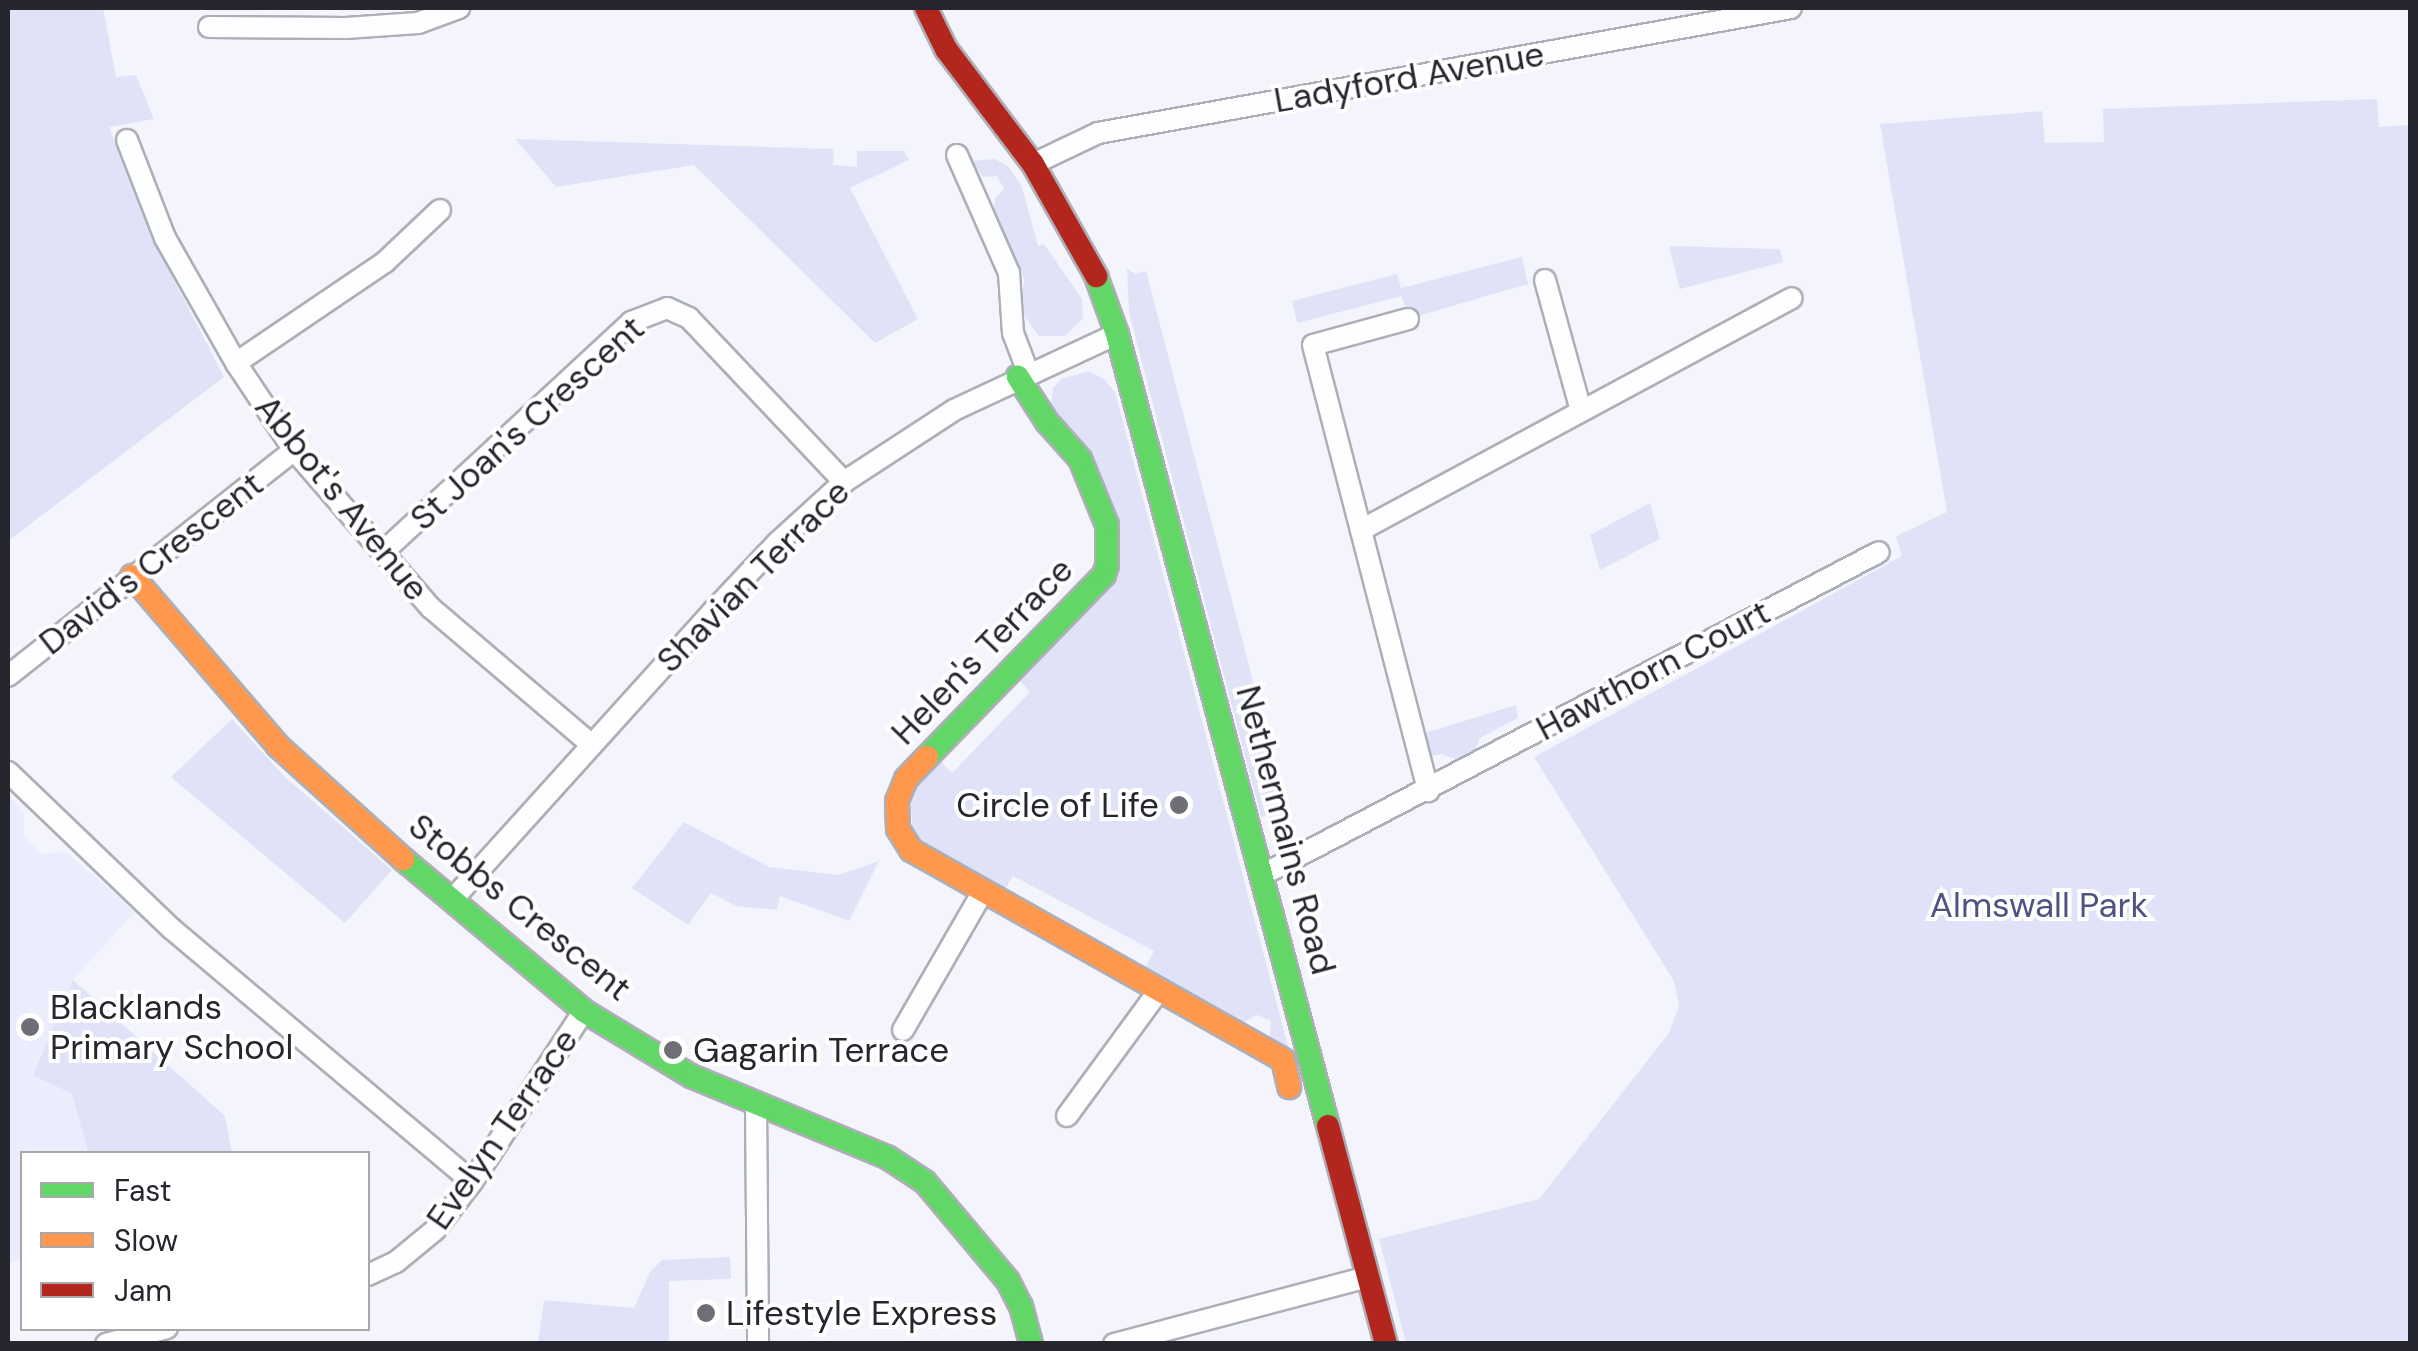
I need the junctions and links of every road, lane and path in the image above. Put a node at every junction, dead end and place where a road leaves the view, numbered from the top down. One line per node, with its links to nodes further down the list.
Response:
1 (459, 8): 4 (street)
2 (926, 8): 8 (street, Nethermains Road)
3 (1791, 8): 8 (street, Ladyford Avenue)
4 (376, 17): 5 (street)
5 (209, 26)
6 (127, 140): 14 (street, Abbot's Avenue)
7 (957, 155): 15 (street)
8 (1033, 164): 13 (street, Nethermains Road)
9 (440, 210): 14 (street, Abbot's Avenue)
10 (1544, 280): 16 (street)
11 (1791, 298): 16 (street)
12 (1408, 318): 19 (street)
13 (1117, 334): 15 (street, Shavian Terrace); 27 (street, Nethermains Road)
14 (236, 363): 17 (street, Abbot's Avenue)
15 (1023, 375): 18 (street, Shavian Terrace); 28 (street, Helen's Terrace)
16 (1582, 411): 19 (street)
17 (294, 450): 20 (street, Abbot's Avenue); 22 (street, David's Crescent)
18 (844, 482): 20 (street, St Joan's Crescent); 24 (street, Shavian Terrace)
19 (1361, 530): 26 (street)
20 (384, 552): 24 (street, Abbot's Avenue)
21 (1880, 552): 26 (street, Hawthorn Court)
22 (132, 576): 23 (street, David's Crescent); 29 (street, Stobbs Crescent)
23 (8, 676)
24 (591, 744): 29 (street, Shavian Terrace)
25 (8, 772): 36 (street)
26 (1428, 791): 27 (street, Hawthorn Court)
27 (1262, 874): 38 (street, Nethermains Road)
28 (982, 893): 30 (street, Helen's Terrace); 32 (street)
29 (452, 900): 31 (street, Stobbs Crescent)
30 (1160, 989): 33 (street, Helen's Terrace); 35 (street)
31 (584, 1011): 34 (street, Stobbs Crescent); 36 (street, Evelyn Terrace)
32 (903, 1030)
33 (1289, 1086)
34 (756, 1104): 41 (street); 42 (street, Stobbs Crescent)
35 (1067, 1116)
36 (472, 1182): 37 (street, Evelyn Terrace)
37 (370, 1274)
38 (1368, 1277): 43 (street); 44 (street, Nethermains Road)
39 (156, 1331): 40 (street)
40 (106, 1344)
41 (758, 1344)
42 (1031, 1344)
43 (1114, 1344)
44 (1386, 1344)

